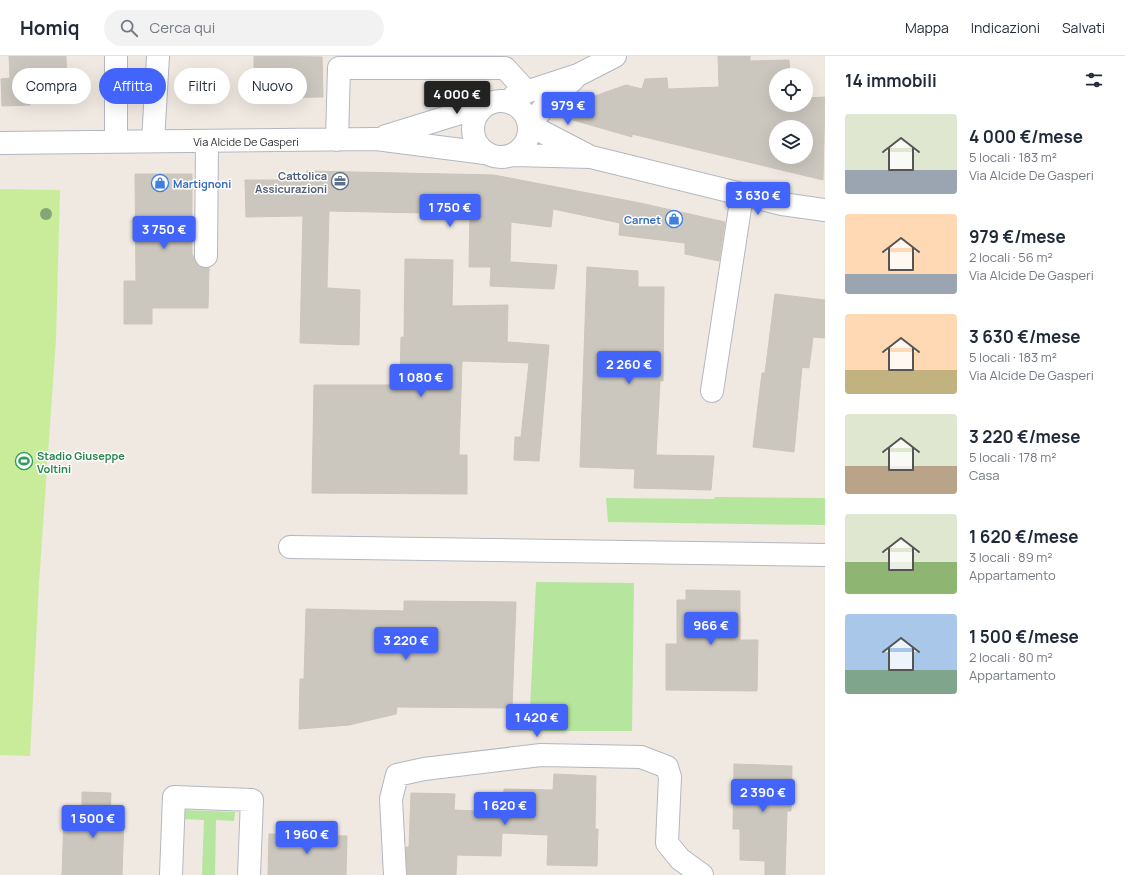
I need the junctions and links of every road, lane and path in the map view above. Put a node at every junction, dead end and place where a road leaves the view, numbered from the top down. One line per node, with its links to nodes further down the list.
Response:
1 (116, 56): 11 (street)
2 (158, 56): 12 (street)
3 (615, 56): 5 (street)
4 (339, 62): 6 (street); 10 (street)
5 (578, 75): 6 (street, Via Alcide De Gasperi); 8 (street)
6 (527, 92): 7 (street, Via Alcide De Gasperi)
7 (491, 104): 8 (street); 9 (street, Via Alcide De Gasperi); 15 (street)
8 (529, 125): 16 (street); 17 (street)
9 (376, 139): 10 (street, Via Alcide De Gasperi); 15 (street, Via Alcide De Gasperi)
10 (337, 140): 13 (street, Via Alcide De Gasperi)
11 (116, 141): 12 (street, Via Alcide De Gasperi); 14 (street, Via Alcide De Gasperi)
12 (153, 141): 13 (street, Via Alcide De Gasperi)
13 (207, 141): 22 (street)
14 (0, 142)
15 (485, 153): 16 (street)
16 (513, 155): 17 (street)
17 (591, 157): 18 (street)
18 (742, 195): 19 (street); 23 (street)
19 (782, 204): 20 (street); 21 (street)
20 (825, 210)
21 (825, 222)
22 (206, 256)
23 (712, 391)
24 (290, 547): 25 (street)
25 (825, 555)
26 (700, 873): 29 (street); 30 (street)
27 (171, 875): 28 (street)
28 (249, 875)
29 (395, 875)
30 (672, 875)

